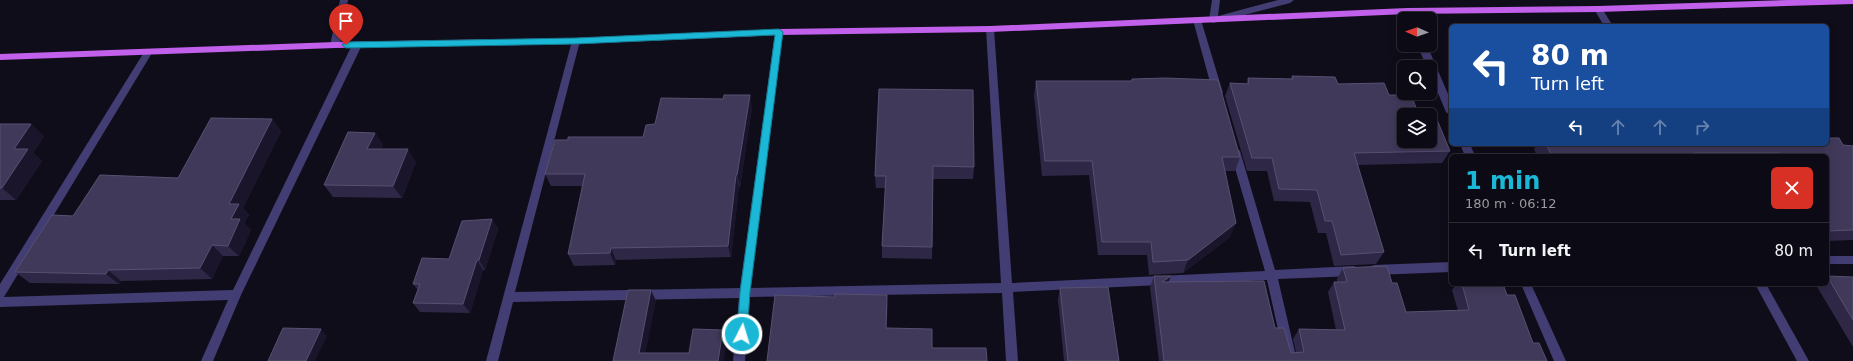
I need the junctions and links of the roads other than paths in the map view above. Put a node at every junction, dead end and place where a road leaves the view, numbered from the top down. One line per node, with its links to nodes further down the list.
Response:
1 (344, 0): 15 (street)
2 (1216, 0): 9 (street)
3 (1290, 0): 9 (street)
4 (1853, 0): 5 (main road)
5 (1598, 9): 6 (main road); 10 (street)
6 (1437, 14)
7 (1397, 15): 9 (main road)
8 (1197, 20): 9 (main road); 11 (main road); 19 (street)
9 (1213, 20)
10 (1608, 24)
11 (990, 29): 12 (main road); 28 (street)
12 (779, 32): 13 (main road); 29 (street)
13 (576, 41): 14 (main road); 32 (street)
14 (357, 45): 15 (main road); 31 (street)
15 (335, 46): 16 (main road)
16 (149, 51): 18 (main road); 30 (street)
17 (1425, 52): 20 (street)
18 (0, 57)
19 (1221, 102)
20 (1449, 107)
21 (1231, 140): 25 (street)
22 (1829, 260): 23 (street)
23 (1853, 260)
24 (1449, 267): 25 (street)
25 (1271, 274): 28 (street); 38 (street)
26 (1527, 286): 39 (street)
27 (1761, 286): 40 (street)
28 (1006, 288): 29 (street); 37 (street)
29 (745, 292): 32 (street); 36 (street)
30 (0, 294)
31 (236, 295): 33 (street); 34 (street)
32 (509, 297): 35 (street)
33 (0, 302)
34 (207, 361)
35 (492, 361)
36 (739, 361)
37 (1012, 361)
38 (1291, 361)
39 (1560, 361)
40 (1803, 361)

